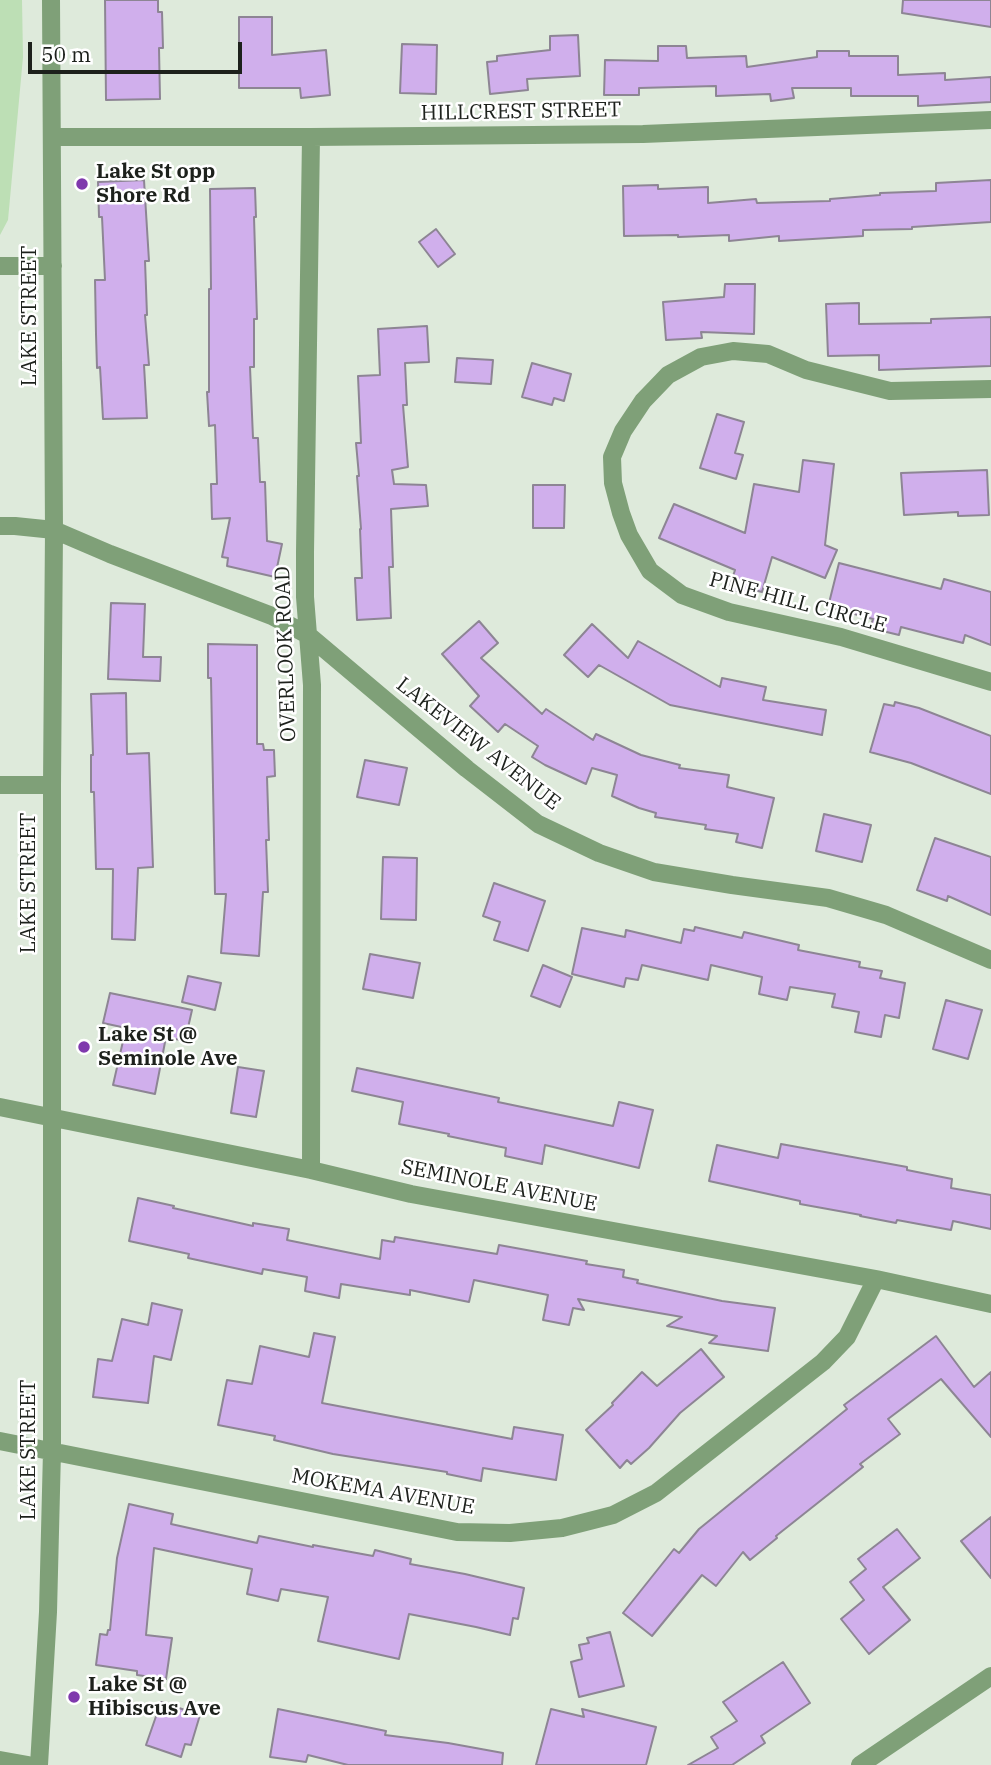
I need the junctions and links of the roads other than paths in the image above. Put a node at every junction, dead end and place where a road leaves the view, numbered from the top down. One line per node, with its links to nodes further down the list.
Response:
1 (51, 0): 3 (street, LAKE STREET)
2 (991, 120): 4 (street, HILLCREST STREET)
3 (52, 137): 4 (street, HILLCREST STREET); 6 (street, LAKE STREET)
4 (311, 137): 10 (street, OVERLOOK ROAD)
5 (0, 266): 6 (street)
6 (53, 266): 9 (street, LAKE STREET)
7 (991, 389): 11 (street, PINE HILL CIRCLE)
8 (0, 526): 9 (street, LAKEVIEW AVENUE)
9 (54, 530): 10 (street, LAKEVIEW AVENUE); 13 (street, LAKE STREET)
10 (308, 635): 14 (street, LAKEVIEW AVENUE); 17 (street, OVERLOOK ROAD)
11 (991, 682)
12 (0, 785): 13 (street)
13 (51, 785): 16 (street, LAKE STREET)
14 (991, 960)
15 (0, 1108): 16 (street, SEMINOLE AVENUE)
16 (52, 1117): 17 (street, SEMINOLE AVENUE); 21 (street, LAKE STREET)
17 (311, 1170): 18 (street, SEMINOLE AVENUE)
18 (876, 1279): 19 (street, SEMINOLE AVENUE); 21 (street, MOKEMA AVENUE)
19 (991, 1304)
20 (0, 1441): 21 (street, MOKEMA AVENUE)
21 (52, 1451): 25 (street, LAKE STREET)
22 (991, 1676): 26 (street)
23 (0, 1760): 24 (street)
24 (28, 1765)
25 (39, 1765)
26 (860, 1765)

